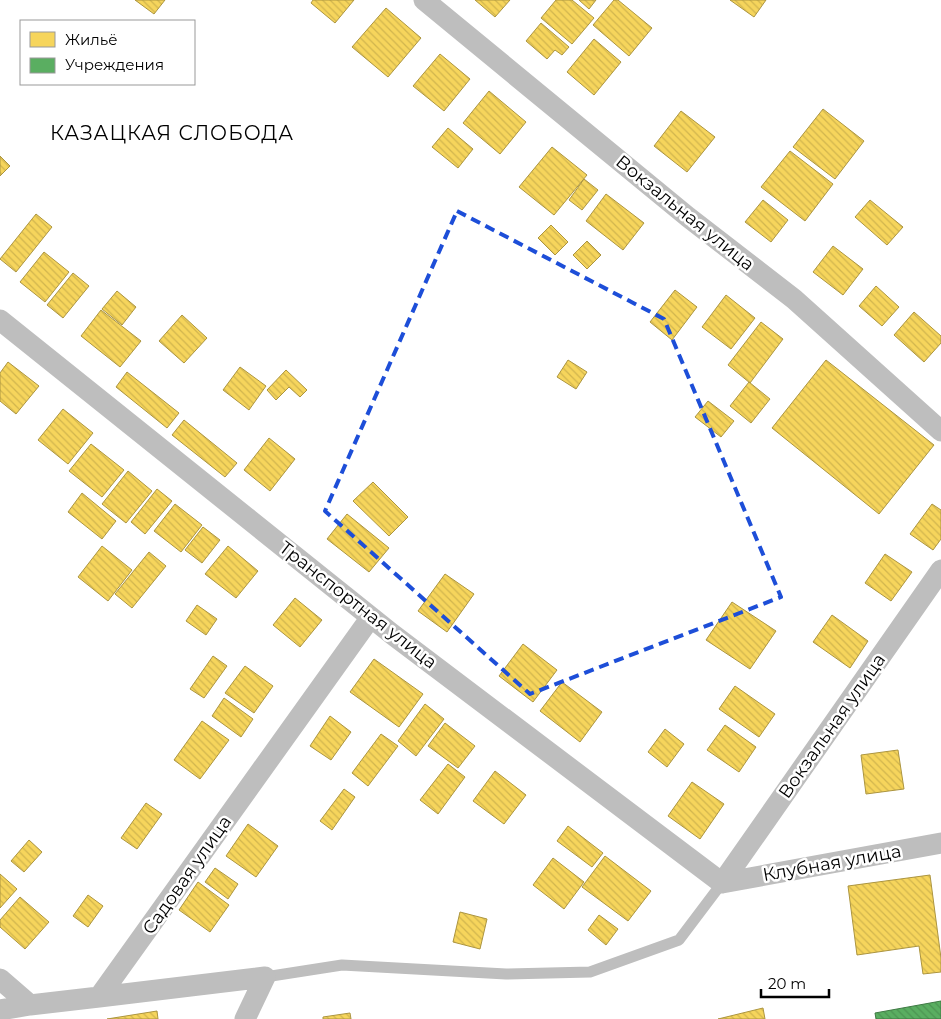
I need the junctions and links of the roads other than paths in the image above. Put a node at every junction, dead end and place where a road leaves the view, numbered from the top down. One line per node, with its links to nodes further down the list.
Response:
1 (424, 0): 3 (street, Вокзальная улица)
2 (0, 320): 5 (street, Транспортная улица)
3 (941, 431)
4 (941, 570): 7 (street, Вокзальная улица)
5 (371, 617): 7 (street, Транспортная улица); 10 (street, Садовая улица)
6 (941, 844): 7 (street, Клубная улица)
7 (722, 883): 8 (lane)
8 (265, 977): 10 (street); 13 (street)
9 (0, 980): 11 (street)
10 (99, 998): 11 (street)
11 (30, 1006): 12 (street)
12 (0, 1010)
13 (245, 1019)

